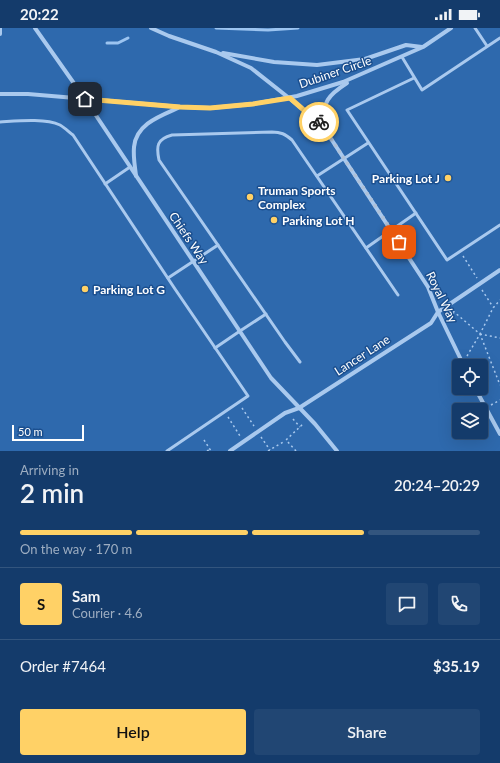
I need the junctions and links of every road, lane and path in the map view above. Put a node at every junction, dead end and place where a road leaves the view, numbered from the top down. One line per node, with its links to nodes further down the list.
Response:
1 (0, 28): 6 (street)
2 (35, 28): 16 (street, Chiefs Way)
3 (151, 28): 10 (street, Royal Way)
4 (451, 28): 9 (street, Dubiner Circle)
5 (475, 28): 8 (lane)
6 (0, 34)
7 (500, 38): 8 (lane)
8 (487, 46): 13 (lane)
9 (423, 47): 10 (street); 11 (street, Dubiner Circle)
10 (216, 52): 15 (street, Royal Way)
11 (402, 57): 12 (street, Dubiner Circle); 13 (lane)
12 (356, 77): 15 (street, Dubiner Circle); 19 (street)
13 (414, 78): 20 (lane)
14 (0, 94): 16 (street, Dubiner Circle)
15 (290, 98): 17 (street, Dubiner Circle); 19 (street, Royal Way)
16 (85, 99): 17 (street, Dubiner Circle); 22 (street, Chiefs Way)
17 (180, 107): 23 (street)
18 (0, 122): 25 (lane)
19 (322, 125): 21 (street, Royal Way)
20 (368, 143): 21 (lane); 26 (lane)
21 (344, 159): 24 (lane); 28 (street, Royal Way)
22 (130, 167): 23 (street, Chiefs Way); 25 (lane)
23 (136, 176): 32 (street, Chiefs Way)
24 (317, 176): 29 (lane); 30 (lane)
25 (105, 184): 34 (lane)
26 (416, 213): 28 (lane); 31 (lane)
27 (500, 225): 31 (lane)
28 (392, 230): 30 (lane); 41 (street, Royal Way)
29 (218, 245): 32 (lane); 43 (lane)
30 (366, 248): 37 (lane)
31 (460, 251): 35 (path)
32 (192, 261): 34 (lane); 45 (street, Chiefs Way)
33 (500, 270): 41 (street, Lancer Lane)
34 (168, 278): 48 (lane)
35 (477, 278)
36 (481, 288): 40 (path)
37 (398, 295)
38 (500, 300): 40 (path)
39 (451, 308): 42 (path)
40 (493, 308): 46 (path)
41 (438, 312): 50 (street, Royal Way); 57 (street, Lancer Lane)
42 (455, 312): 44 (path); 46 (path)
43 (266, 314): 45 (lane); 51 (lane)
44 (448, 316)
45 (240, 330): 48 (lane); 57 (street, Chiefs Way)
46 (480, 334): 47 (path); 49 (path); 52 (path)
47 (500, 338)
48 (215, 348): 55 (lane)
49 (466, 356)
50 (461, 359)
51 (300, 362)
52 (500, 385)
53 (479, 395): 63 (street)
54 (500, 400): 56 (path)
55 (238, 402): 58 (lane); 61 (path)
56 (491, 405)
57 (299, 408): 71 (street, Lancer Lane); 74 (street, Chiefs Way)
58 (225, 412): 65 (path); 69 (lane)
59 (293, 419): 62 (path)
60 (304, 423): 62 (path)
61 (255, 428)
62 (300, 428): 67 (path)
63 (500, 434)
64 (260, 436): 72 (path)
65 (241, 437)
66 (204, 440): 68 (path)
67 (286, 440): 72 (path); 73 (path)
68 (211, 450): 70 (path)
69 (167, 451)
70 (207, 451)
71 (230, 451)
72 (269, 451)
73 (296, 451)
74 (337, 451)

